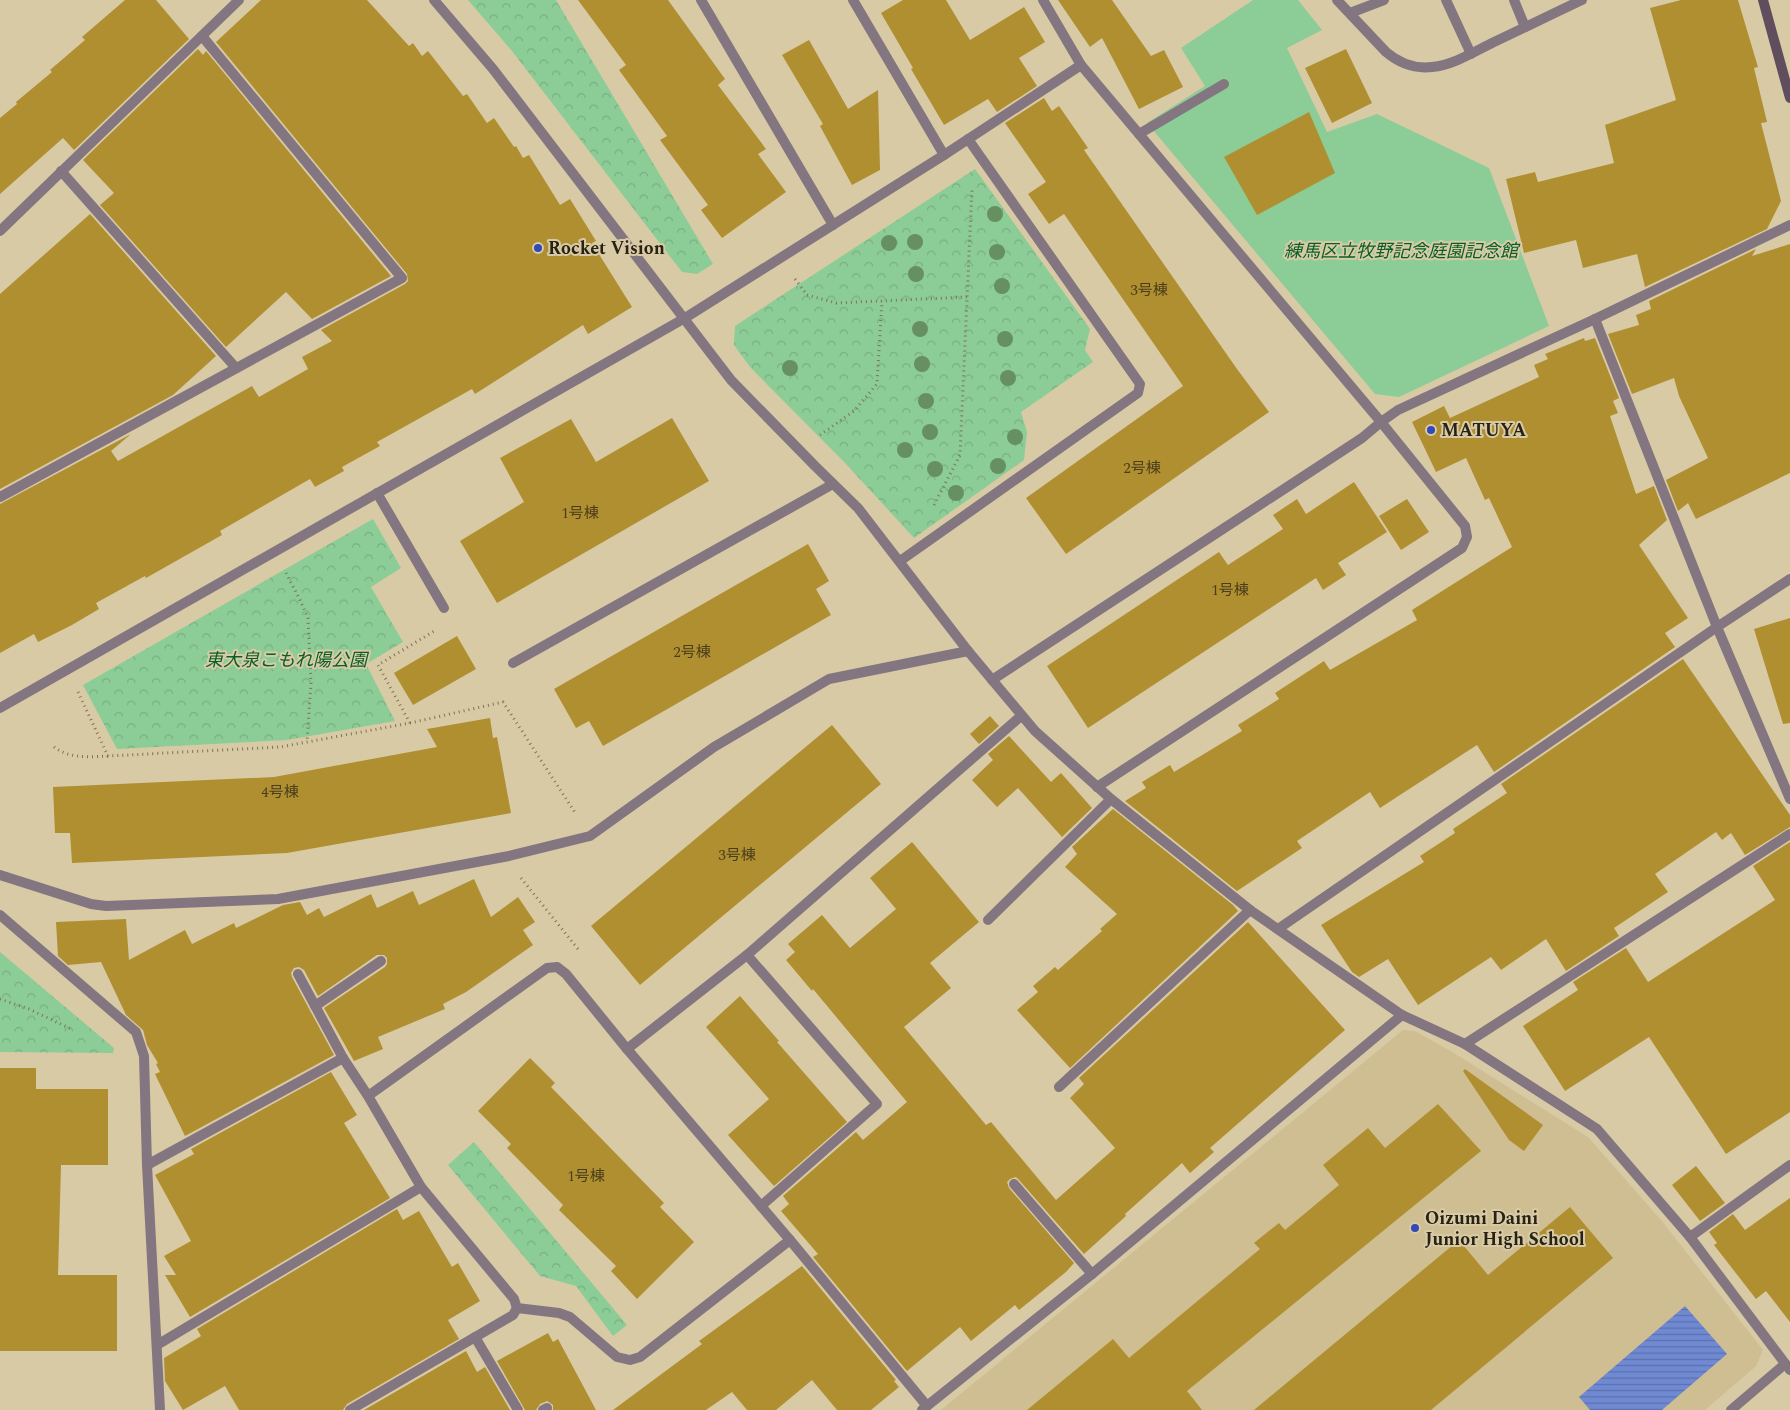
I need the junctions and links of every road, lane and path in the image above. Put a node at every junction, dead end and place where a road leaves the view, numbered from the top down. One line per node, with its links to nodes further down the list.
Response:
1 (240, 0): 14 (street)
2 (434, 0): 30 (street)
3 (701, 0): 24 (street)
4 (853, 0): 21 (street)
5 (1043, 0): 16 (street)
6 (1337, 0): 12 (street)
7 (1384, 0): 12 (street)
8 (1446, 0): 15 (street)
9 (1514, 0): 13 (street)
10 (1582, 0): 13 (street)
11 (1763, 0): 18 (street)
12 (1350, 13): 15 (street)
13 (1525, 27): 15 (street)
14 (202, 36): 22 (street); 32 (street)
15 (1471, 54)
16 (1081, 65): 19 (street); 20 (street)
17 (1224, 84): 19 (street)
18 (1790, 98)
19 (1140, 134): 33 (street)
20 (968, 138): 21 (street); 38 (street)
21 (944, 154): 24 (street)
22 (61, 171): 26 (street); 32 (street)
23 (972, 186): 28 (path)
24 (833, 225): 27 (street)
25 (1790, 225): 31 (street)
26 (0, 231)
27 (781, 258): 29 (path); 30 (street)
28 (967, 297): 29 (path); 38 (path)
29 (882, 301): 34 (path)
30 (685, 318): 34 (street); 36 (street)
31 (1595, 319): 33 (street); 43 (street)
32 (236, 368): 37 (street)
33 (1380, 422): 47 (street); 54 (street)
34 (799, 450): 35 (street)
35 (833, 484): 39 (street); 45 (street)
36 (377, 493): 42 (street); 46 (street)
37 (0, 497)
38 (920, 547): 39 (street)
39 (900, 561): 44 (street)
40 (282, 566): 51 (path)
41 (1790, 579): 43 (street)
42 (444, 608): 50 (path)
43 (1716, 627): 56 (street); 64 (street)
44 (968, 651): 47 (street); 58 (street)
45 (513, 663)
46 (68, 670): 48 (street); 53 (path)
47 (992, 680): 49 (street)
48 (0, 708)
49 (1021, 716): 54 (street); 66 (street)
50 (410, 723): 51 (path); 58 (path)
51 (307, 742): 53 (path)
52 (54, 748): 53 (path)
53 (108, 756)
54 (1096, 787): 55 (street)
55 (1111, 799): 61 (street); 63 (street)
56 (1790, 799)
57 (1790, 834): 73 (street)
58 (590, 836): 59 (street)
59 (509, 856): 60 (street); 65 (path)
60 (0, 875)
61 (1250, 910): 64 (street); 76 (street)
62 (0, 916): 79 (street)
63 (988, 920)
64 (1278, 929): 71 (street)
65 (579, 951)
66 (747, 954): 74 (street); 82 (street)
67 (382, 961): 70 (street)
68 (298, 974): 70 (street)
69 (0, 999): 72 (path)
70 (315, 1006): 75 (street)
71 (1402, 1015): 73 (street); 85 (street)
72 (70, 1029)
73 (1465, 1044): 83 (street)
74 (627, 1049): 77 (street); 82 (street)
75 (342, 1058): 77 (street); 79 (street)
76 (1059, 1087)
77 (368, 1096): 81 (street)
78 (1790, 1164): 83 (street)
79 (147, 1165): 88 (street)
80 (1014, 1184): 85 (street)
81 (421, 1187): 86 (street); 88 (street)
82 (761, 1206): 84 (street)
83 (1690, 1237): 89 (street)
84 (790, 1240): 86 (street); 90 (street)
85 (1092, 1274): 90 (street)
86 (517, 1308): 87 (street)
87 (476, 1337): 92 (street); 93 (street)
88 (157, 1345): 91 (street)
89 (1788, 1367): 94 (street)
90 (925, 1408)
91 (160, 1410)
92 (350, 1410)
93 (518, 1410)
94 (1731, 1410)

